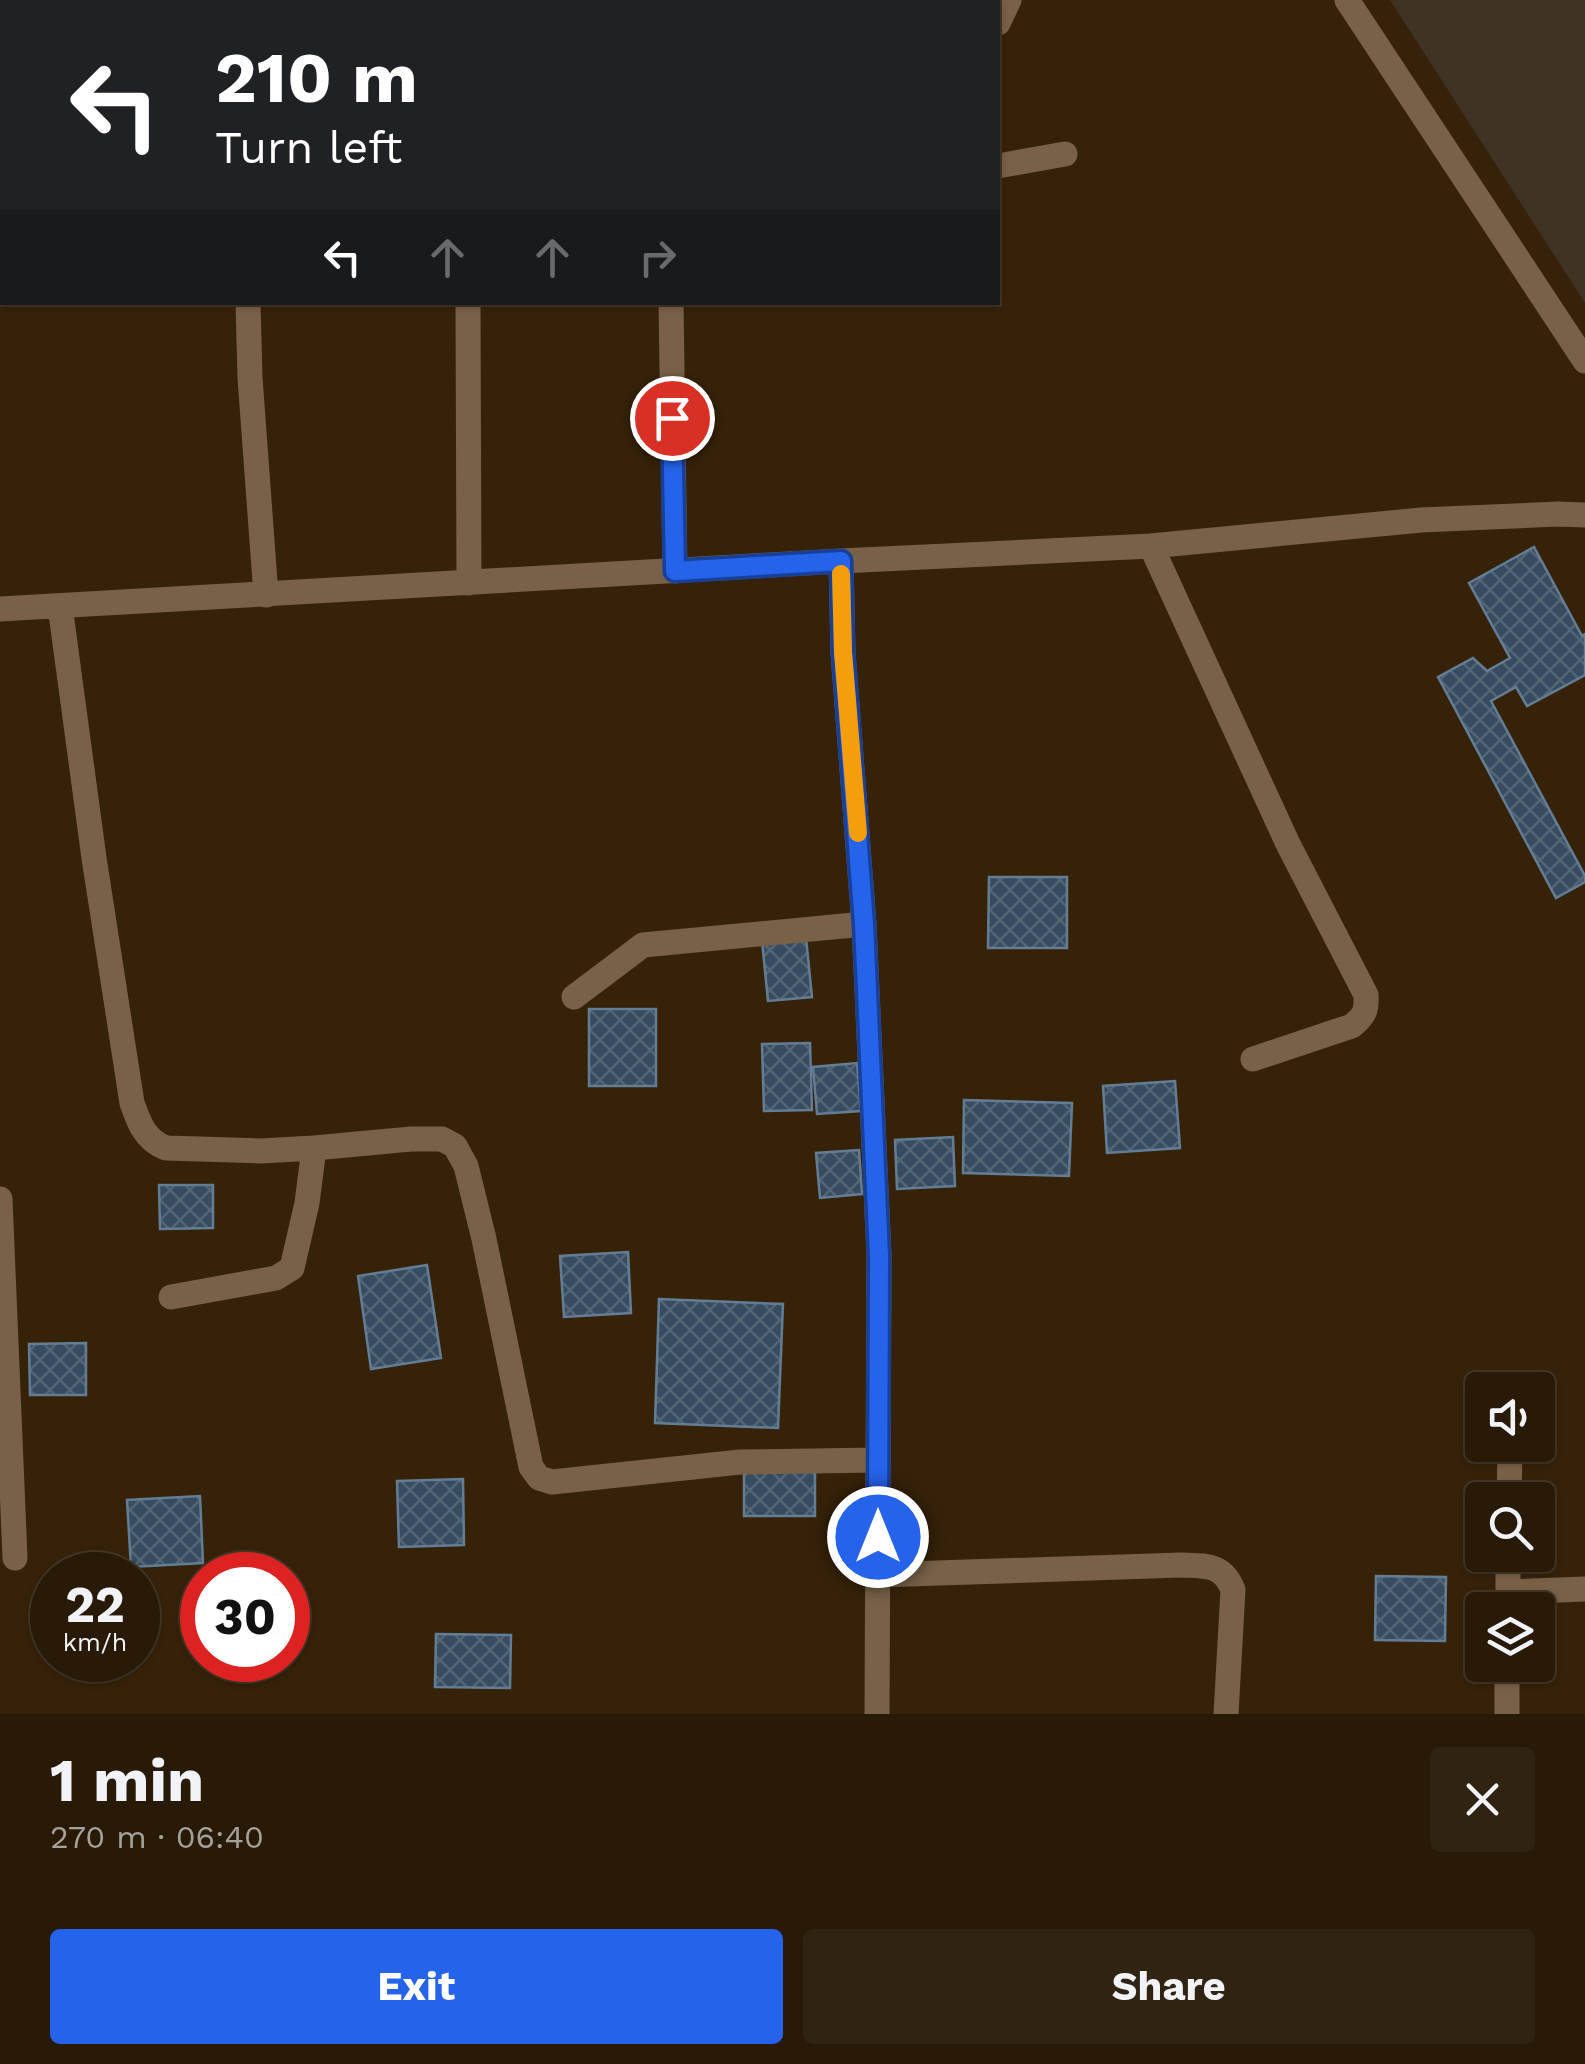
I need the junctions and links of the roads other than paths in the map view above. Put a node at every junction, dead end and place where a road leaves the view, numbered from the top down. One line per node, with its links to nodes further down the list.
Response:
1 (1347, 0): 7 (street)
2 (1065, 154): 3 (street)
3 (1000, 166)
4 (248, 305): 13 (street)
5 (468, 305): 12 (street)
6 (671, 305): 11 (street)
7 (1585, 361)
8 (1585, 515): 9 (street)
9 (1151, 546): 10 (street); 18 (street)
10 (841, 561): 11 (street); 16 (street)
11 (675, 571): 12 (street)
12 (469, 582): 13 (street)
13 (266, 595): 14 (street)
14 (60, 606): 15 (street); 19 (street)
15 (0, 609)
16 (864, 924): 17 (street); 22 (street)
17 (574, 997)
18 (1253, 1059)
19 (314, 1148): 21 (street); 22 (street)
20 (0, 1199): 23 (street)
21 (171, 1298)
22 (878, 1460): 24 (street)
23 (15, 1558)
24 (878, 1575): 28 (street); 29 (street)
25 (1585, 1589): 26 (street)
26 (1555, 1594)
27 (1507, 1682): 30 (street)
28 (877, 1714)
29 (1226, 1714)
30 (1507, 1714)

